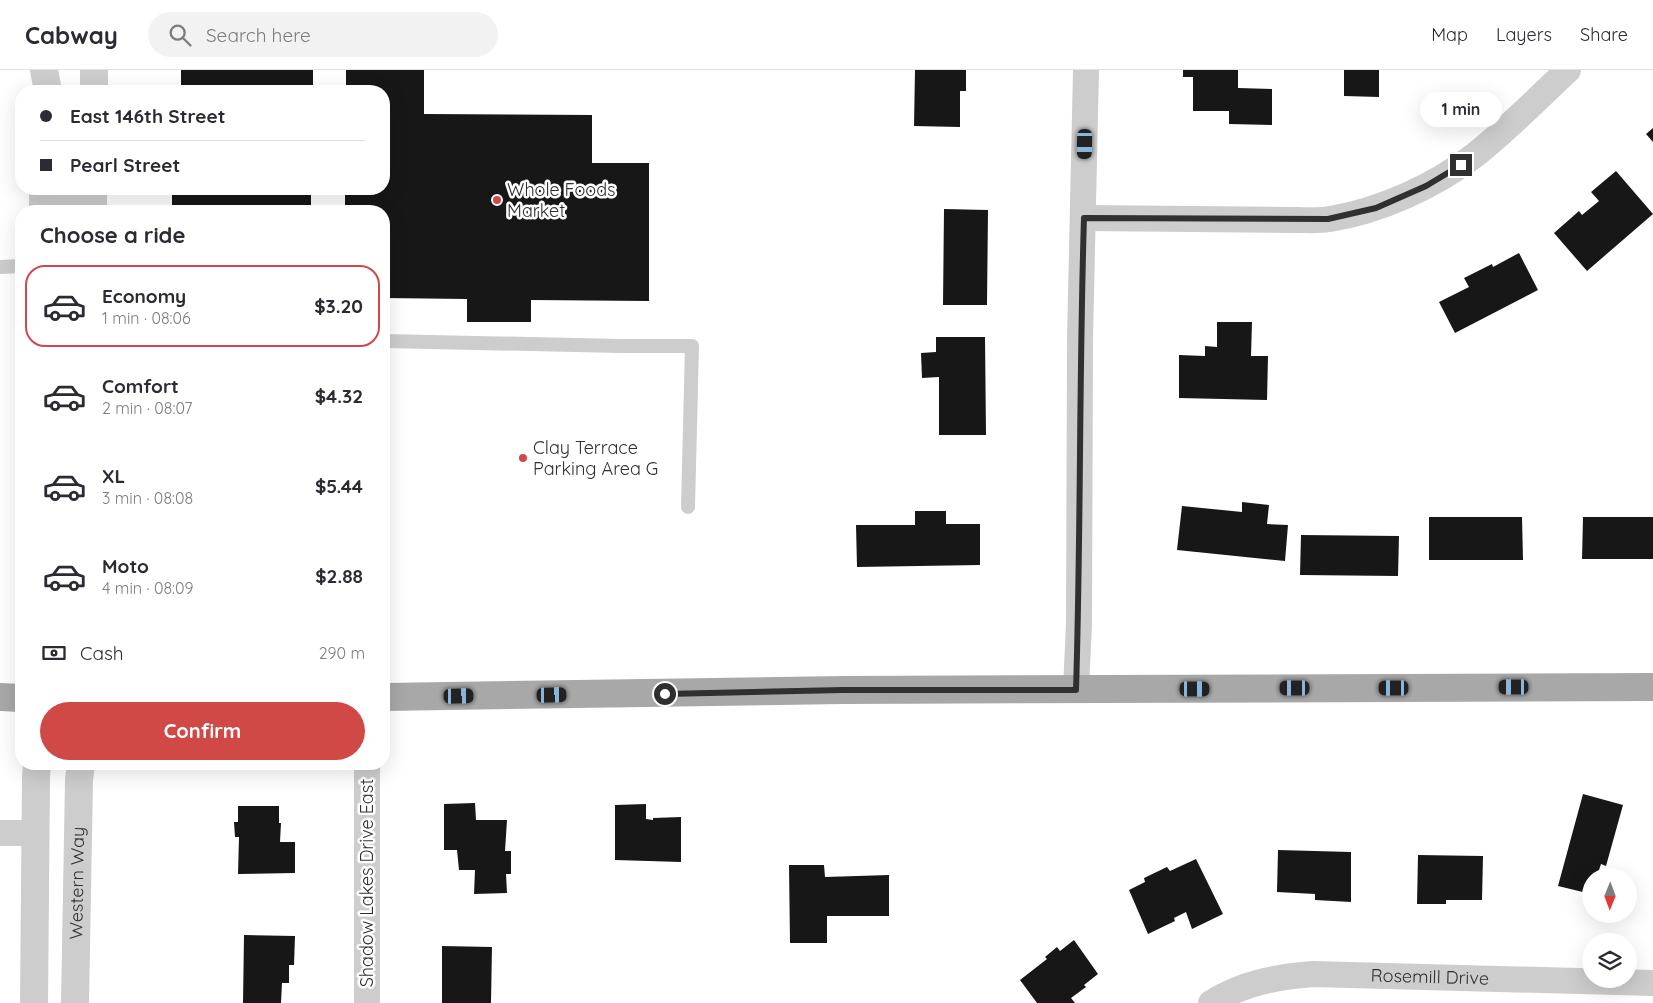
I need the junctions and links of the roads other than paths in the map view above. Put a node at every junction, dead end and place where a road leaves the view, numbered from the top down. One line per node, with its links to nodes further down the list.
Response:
1 (43, 70): 5 (street); 6 (street)
2 (94, 70): 7 (street)
3 (1086, 70): 8 (street)
4 (1568, 70): 8 (street)
5 (42, 85)
6 (47, 85)
7 (94, 85)
8 (1084, 218): 14 (street)
9 (15, 266): 10 (lane)
10 (0, 267)
11 (390, 341): 12 (lane)
12 (688, 507)
13 (1653, 687): 14 (main road)
14 (1076, 690): 16 (main road)
15 (0, 697): 17 (main road)
16 (390, 697)
17 (15, 698)
18 (37, 770): 22 (street)
19 (80, 770): 25 (street, Western Way)
20 (367, 770): 26 (street, Shadow Lakes Drive East)
21 (0, 833): 22 (street)
22 (35, 833): 24 (street)
23 (1653, 983): 27 (street, Rosemill Drive)
24 (34, 1003)
25 (75, 1003)
26 (367, 1003)
27 (1212, 1003)

